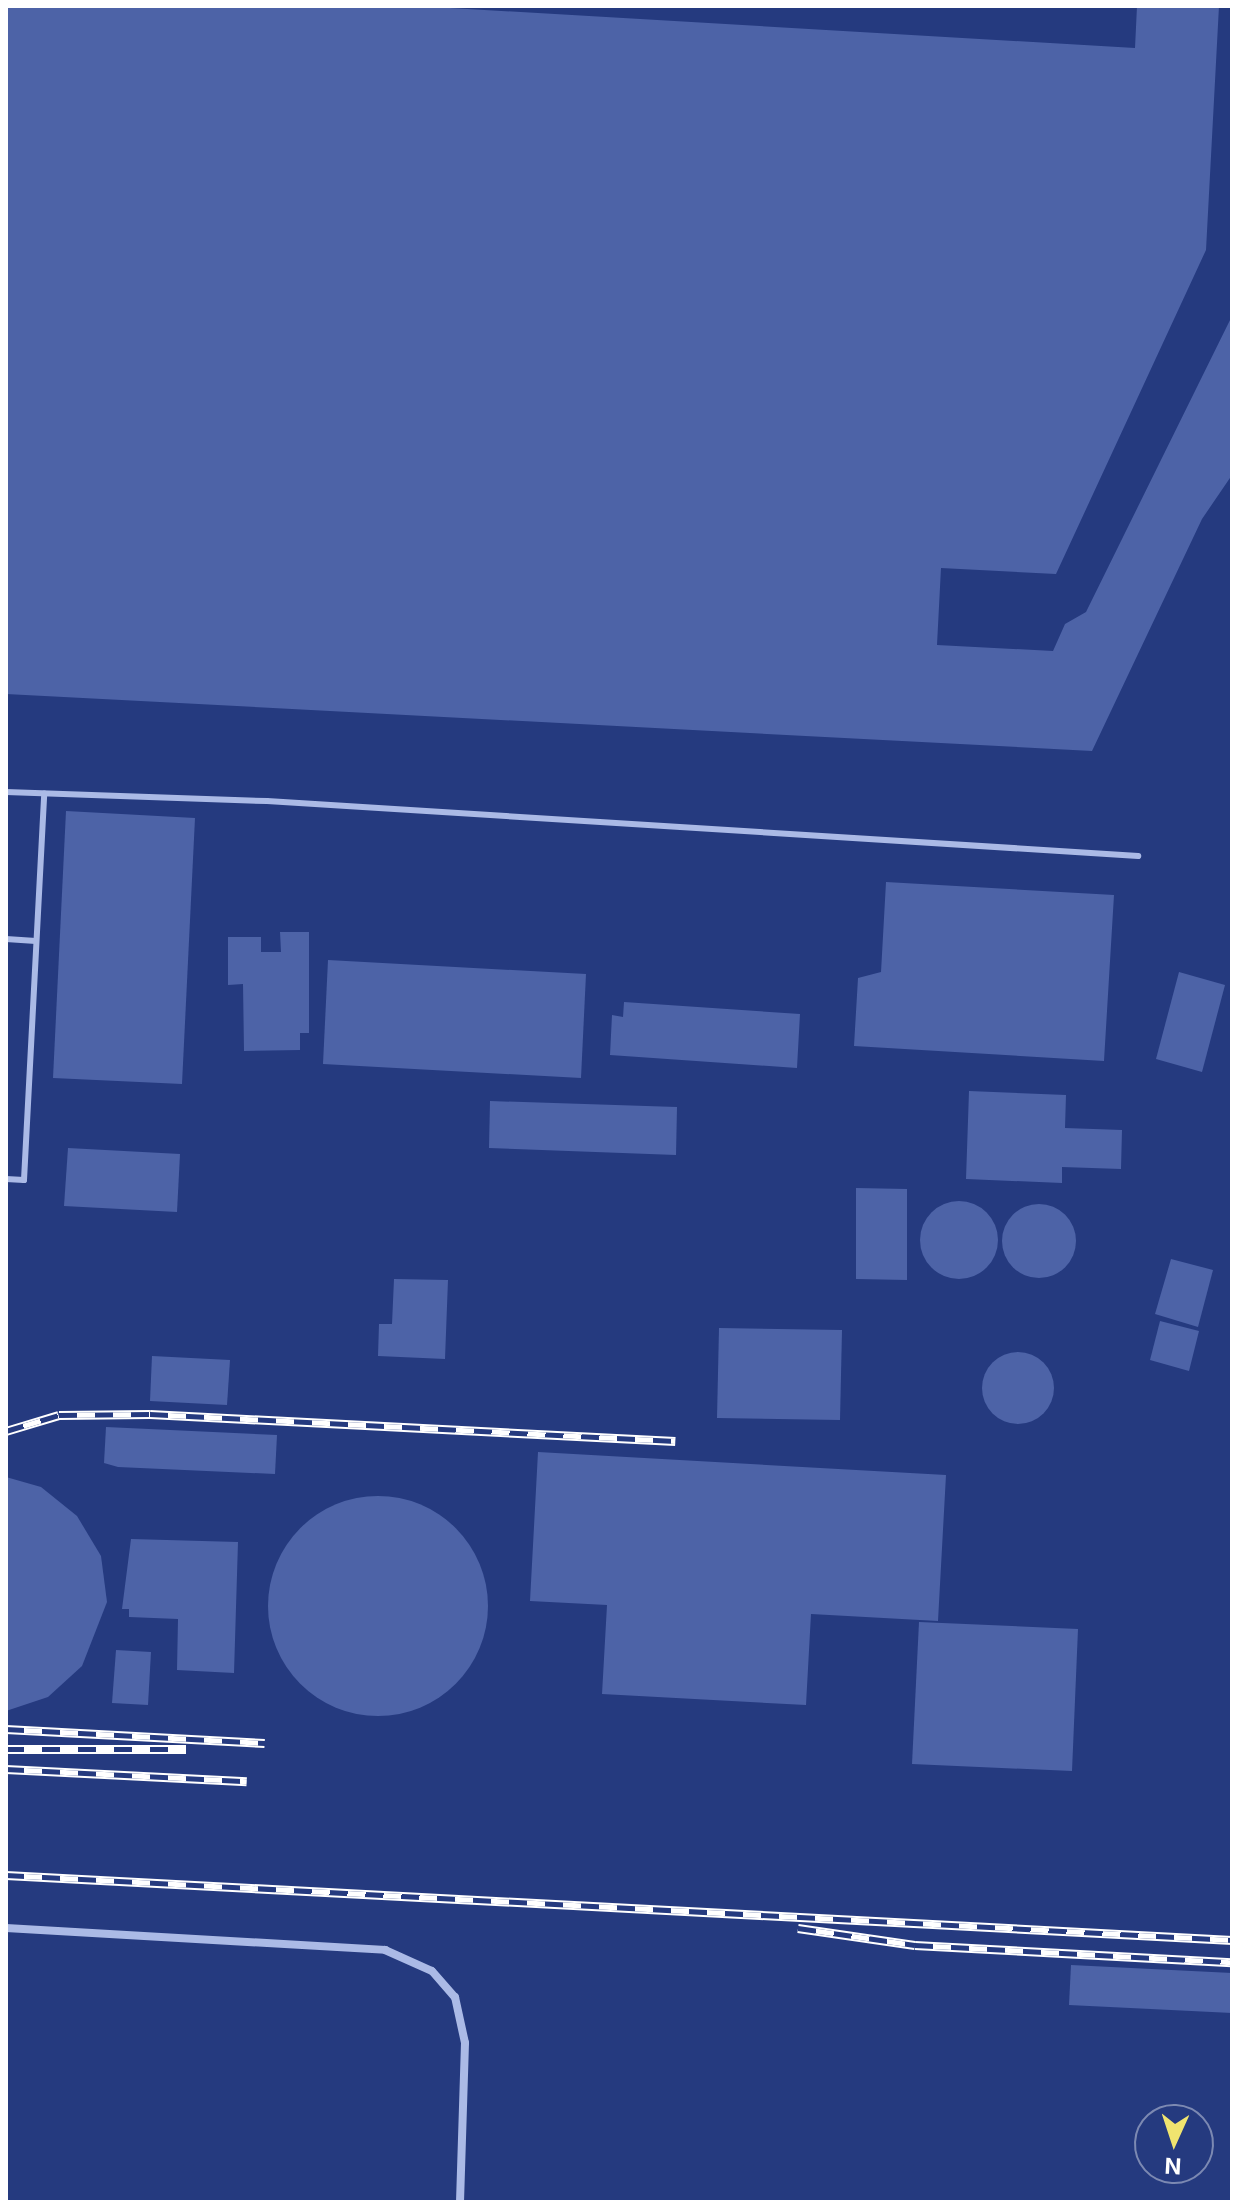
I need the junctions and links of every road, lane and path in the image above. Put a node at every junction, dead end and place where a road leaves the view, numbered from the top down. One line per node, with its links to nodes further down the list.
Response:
1 (6, 792): 2 (lane)
2 (44, 794): 3 (lane); 5 (lane)
3 (1138, 856)
4 (6, 939): 5 (lane)
5 (36, 941): 6 (lane)
6 (6, 1179)
7 (6, 1928): 8 (street)
8 (460, 2202)

